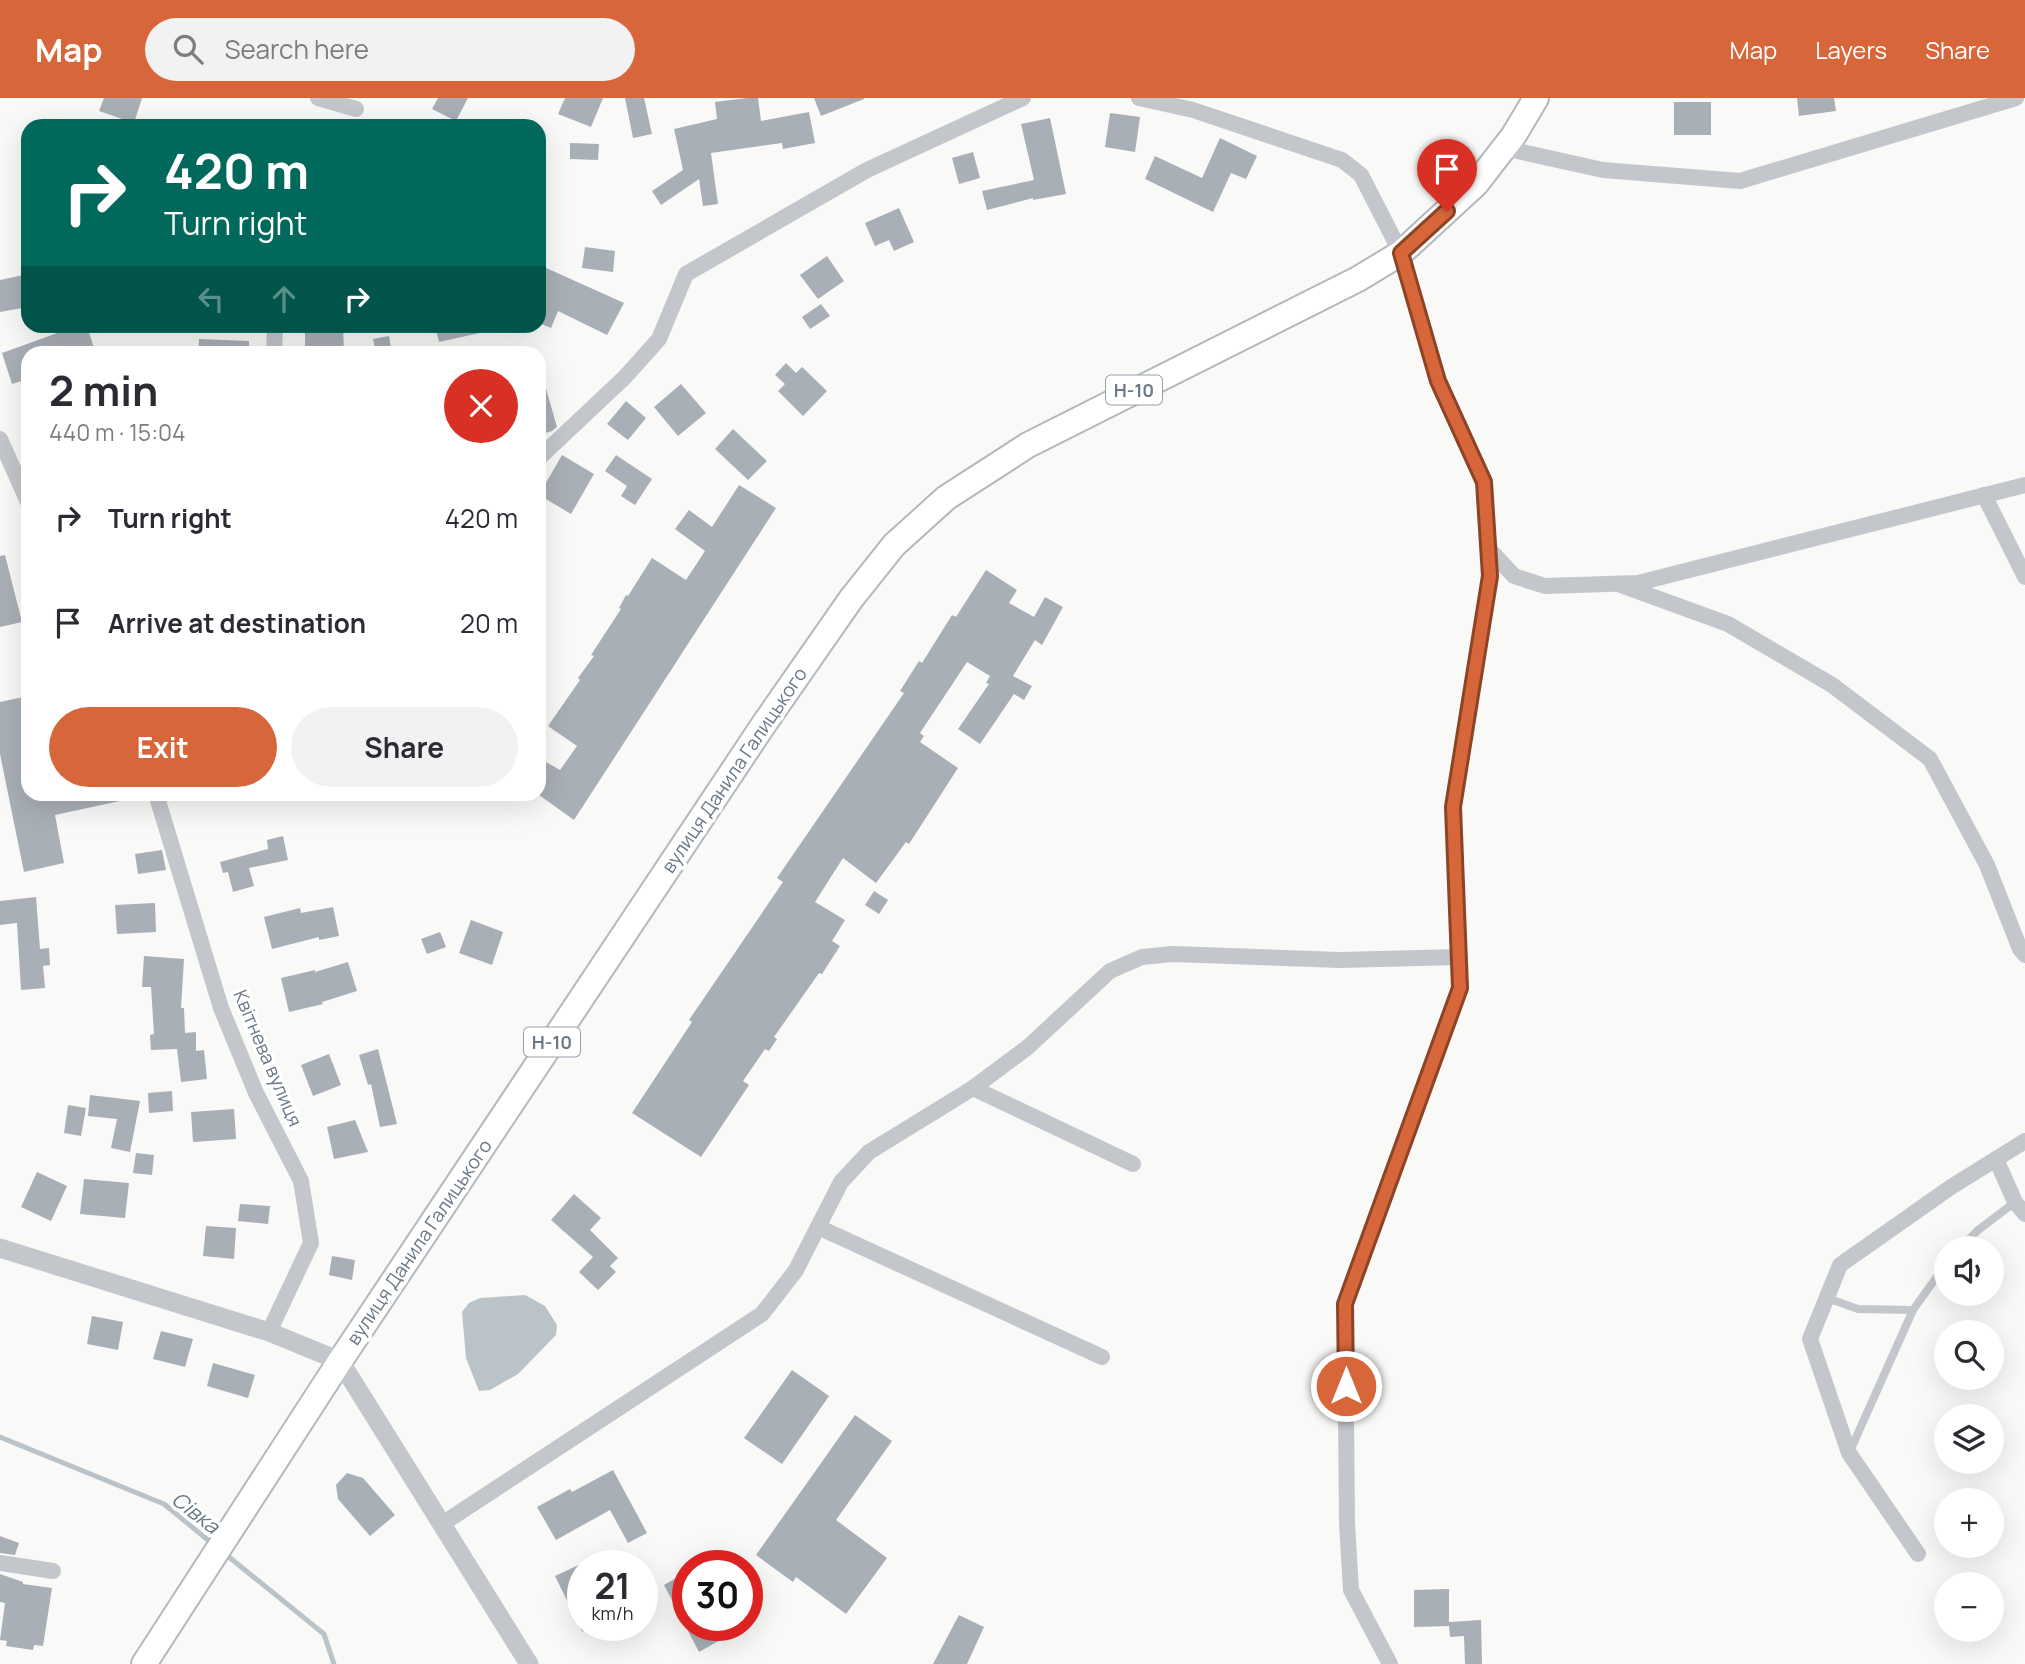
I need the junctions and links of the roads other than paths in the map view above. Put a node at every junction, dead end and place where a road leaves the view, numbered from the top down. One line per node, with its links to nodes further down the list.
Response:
1 (318, 98): 7 (street)
2 (1023, 98): 11 (street)
3 (1139, 98): 6 (street)
4 (1536, 98): 8 (main road, вулиця Данила Галицького / Н-10)
5 (2015, 98): 8 (street)
6 (1199, 104): 9 (street)
7 (356, 109)
8 (1504, 148): 9 (main road, вулиця Данила Галицького / Н-10)
9 (1401, 253): 15 (street); 34 (main road, вулиця Данила Галицького / Н-10)
10 (0, 439): 13 (street)
11 (546, 451)
12 (2025, 485): 14 (street)
13 (21, 486)
14 (1984, 495): 16 (street); 17 (street)
15 (1488, 548): 17 (street); 20 (street)
16 (2025, 577)
17 (1618, 584): 19 (street)
18 (158, 801): 32 (street, Квітнева вулиця)
19 (2025, 955)
20 (1460, 957): 21 (street); 42 (street)
21 (973, 1088): 24 (street); 26 (street)
22 (2025, 1141): 23 (street)
23 (1996, 1159): 25 (street); 30 (street)
24 (1133, 1164)
25 (2020, 1208): 27 (lane)
26 (818, 1227): 33 (street); 36 (street)
27 (1972, 1236)
28 (0, 1248): 32 (street)
29 (1934, 1281): 31 (lane)
30 (1827, 1298): 31 (lane); 35 (street)
31 (1913, 1310): 35 (lane)
32 (269, 1332): 34 (street)
33 (1102, 1357)
34 (340, 1361): 36 (street); 40 (main road, вулиця Данила Галицького / Н-10)
35 (1849, 1453): 37 (street)
36 (442, 1524): 41 (street)
37 (1918, 1554)
38 (0, 1563): 39 (street)
39 (53, 1572)
40 (144, 1664)
41 (529, 1664)
42 (1390, 1664)

